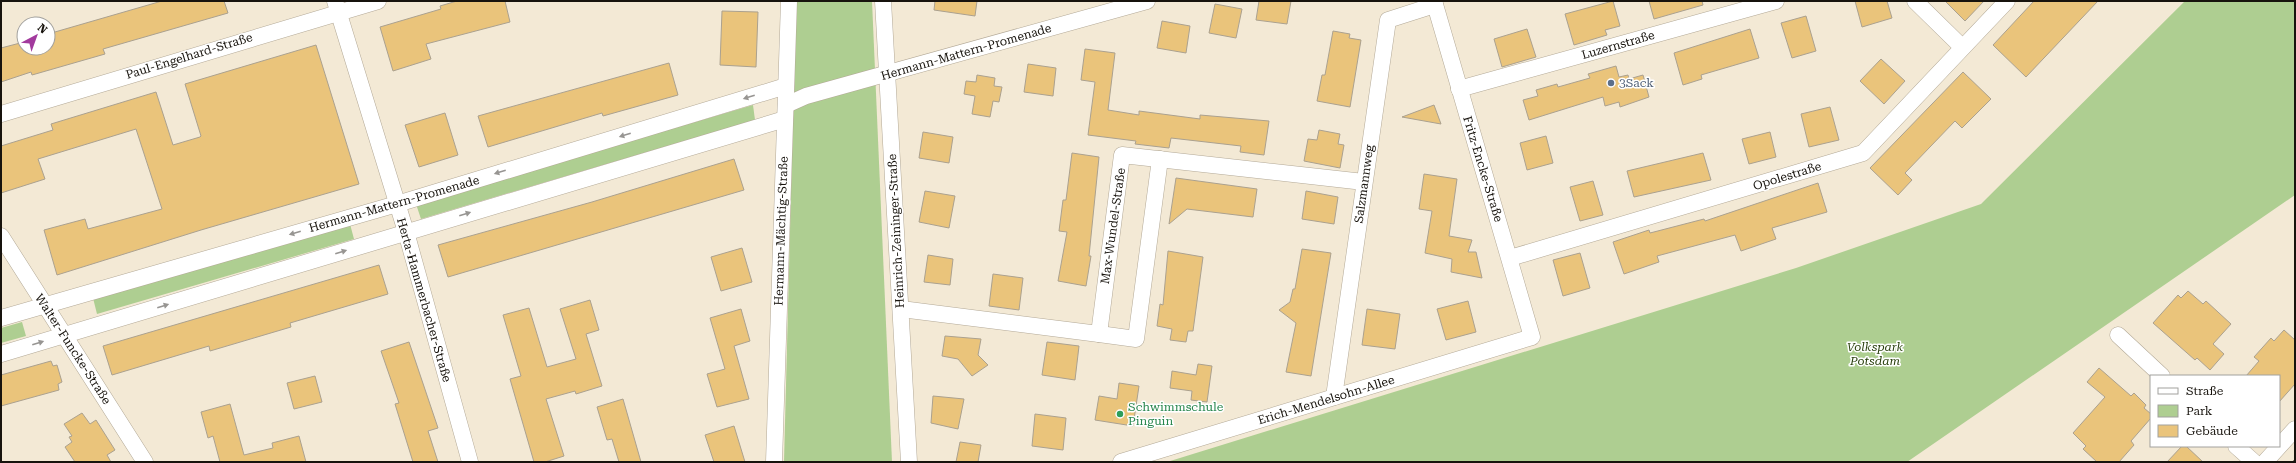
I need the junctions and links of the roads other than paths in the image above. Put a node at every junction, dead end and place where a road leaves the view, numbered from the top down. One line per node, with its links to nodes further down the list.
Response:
1 (378, 1): 9 (street, Paul-Engelhard-Straße)
2 (789, 1): 12 (street, Hermann-Mächtig-Straße)
3 (883, 1): 11 (street, Heinrich-Zeininger-Straße)
4 (1147, 1): 11 (street, Hermann-Mattern-Promenade)
5 (1776, 1): 13 (street, Luzernstraße)
6 (1915, 1): 10 (street)
7 (2007, 1): 10 (street, Opolestraße)
8 (1434, 3): 13 (street, Fritz-Encke-Straße); 17 (street, Salzmannweg)
9 (336, 7): 15 (street, Paul-Engelhard-Straße); 18 (street, Herta-Hammerbacher-Straße)
10 (1962, 47): 21 (street, Opolestraße)
11 (887, 74): 14 (street, Hermann-Mattern-Promenade); 23 (street, Heinrich-Zeininger-Straße)
12 (786, 86): 14 (street, Hermann-Mächtig-Straße); 18 (street, Hermann-Mattern-Promenade, one-way to 18)
13 (1459, 89): 21 (street, Fritz-Encke-Straße)
14 (785, 112): 19 (street, Hermann-Mattern-Promenade, one-way to 14); 38 (street, Hermann-Mächtig-Straße)
15 (1, 114)
16 (1160, 159): 17 (street, Max-Wundel-Straße); 25 (street); 25 (street, Max-Wundel-Straße)
17 (1364, 182): 31 (street, Salzmannweg)
18 (397, 204): 19 (street, Herta-Hammerbacher-Straße); 22 (street, Hermann-Mattern-Promenade, one-way to 22)
19 (406, 232): 26 (street, Hermann-Mattern-Promenade, one-way to 19); 37 (street, Herta-Hammerbacher-Straße)
20 (1, 236): 22 (street, Walter-Funcke-Straße)
21 (1510, 258): 28 (street, Fritz-Encke-Straße)
22 (45, 305): 24 (street, Hermann-Mattern-Promenade); 26 (street, Walter-Funcke-Straße)
23 (901, 309): 25 (street); 39 (street, Heinrich-Zeininger-Straße)
24 (1, 318)
25 (1099, 334)
26 (64, 335): 29 (street, Hermann-Mattern-Promenade, one-way to 26); 36 (street, Walter-Funcke-Straße)
27 (2118, 335): 30 (street)
28 (1532, 337): 31 (street, Erich-Mendelsohn-Allee)
29 (1, 354)
30 (2161, 375)
31 (1334, 398): 40 (street, Erich-Mendelsohn-Allee)
32 (2295, 429): 33 (street)
33 (2280, 446)
34 (2237, 447): 41 (street)
35 (2279, 447): 42 (street)
36 (145, 462)
37 (470, 462)
38 (774, 462)
39 (909, 462)
40 (1121, 462)
41 (2254, 462)
42 (2265, 462)

